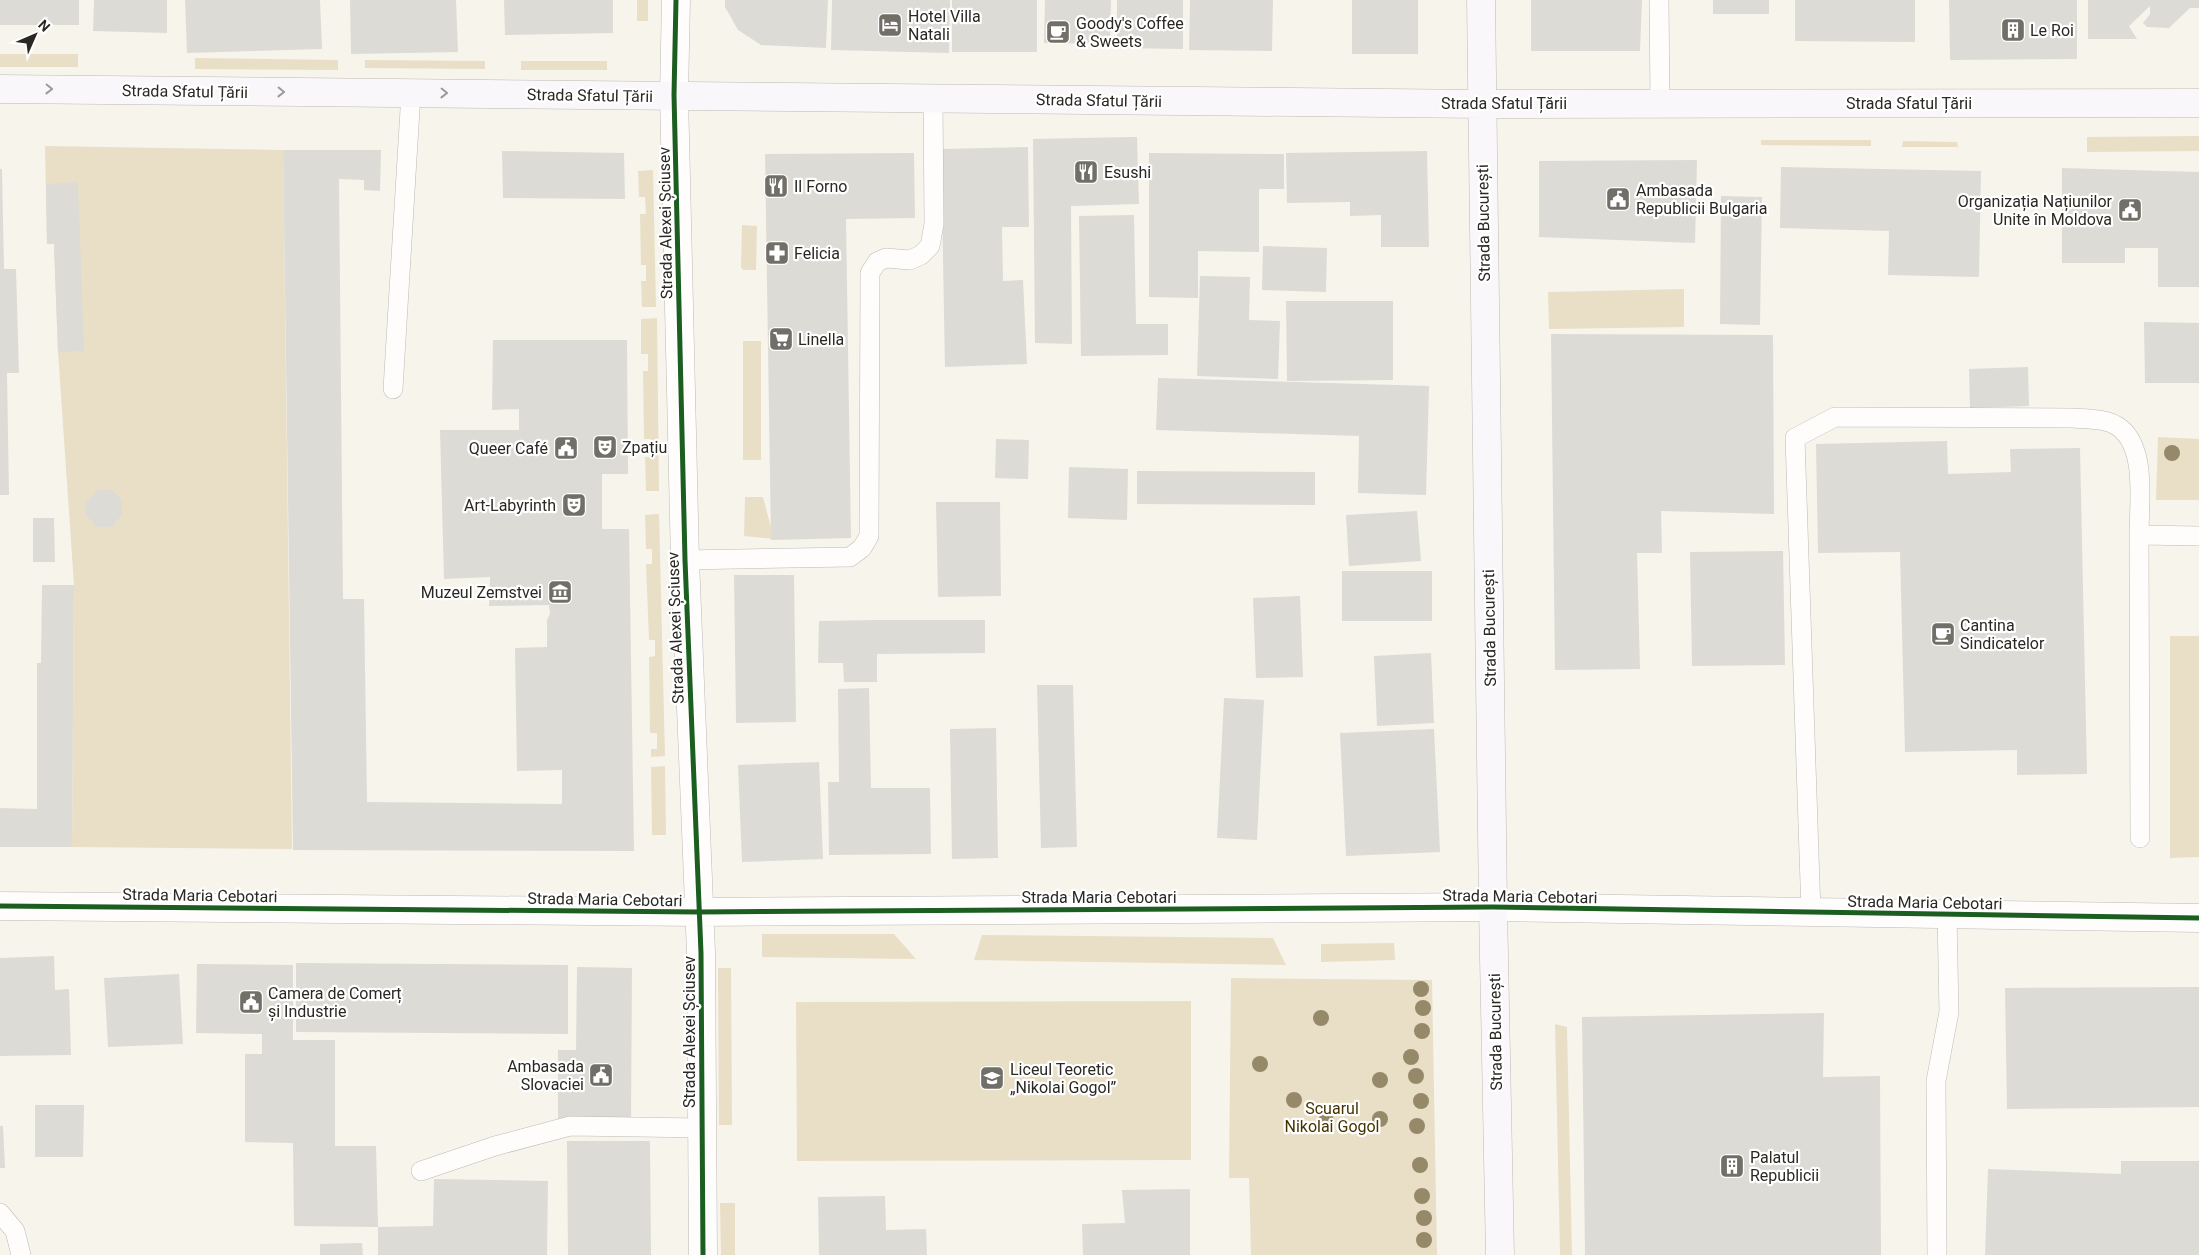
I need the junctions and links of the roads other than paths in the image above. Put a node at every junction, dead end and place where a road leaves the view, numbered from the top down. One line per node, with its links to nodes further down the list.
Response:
1 (676, 0): 6 (street, Strada Alexei Șciusev)
2 (1481, 0): 10 (main road, Strada București)
3 (1659, 0): 8 (lane)
4 (0, 89): 5 (main road, Strada Sfatul Țării, one-way to 5)
5 (411, 93): 6 (main road, Strada Sfatul Țării, one-way to 6); 11 (lane)
6 (674, 95): 7 (main road, Strada Sfatul Țării); 14 (street, Strada Alexei Șciusev)
7 (933, 98): 10 (main road, Strada Sfatul Țării); 14 (lane)
8 (1660, 102): 9 (main road, Strada Sfatul Țării); 10 (main road, Strada Sfatul Țării)
9 (2199, 103)
10 (1482, 104): 17 (main road, Strada București)
11 (393, 389)
12 (2139, 535): 13 (lane); 15 (lane); 19 (lane)
13 (2199, 536)
14 (685, 560): 18 (street, Strada Alexei Șciusev)
15 (2140, 838)
16 (0, 906): 18 (street, Strada Maria Cebotari)
17 (1493, 907): 18 (street, Strada Maria Cebotari); 19 (street, Strada Maria Cebotari); 27 (main road, Strada București)
18 (698, 912): 22 (street, Strada Alexei Șciusev)
19 (1811, 913): 20 (street, Strada Maria Cebotari)
20 (1947, 915): 21 (street, Strada Maria Cebotari); 28 (lane)
21 (2199, 918)
22 (702, 1128): 23 (lane); 26 (street, Strada Alexei Șciusev)
23 (421, 1171)
24 (0, 1213): 25 (lane)
25 (21, 1255)
26 (702, 1255)
27 (1500, 1255)
28 (1937, 1255)

